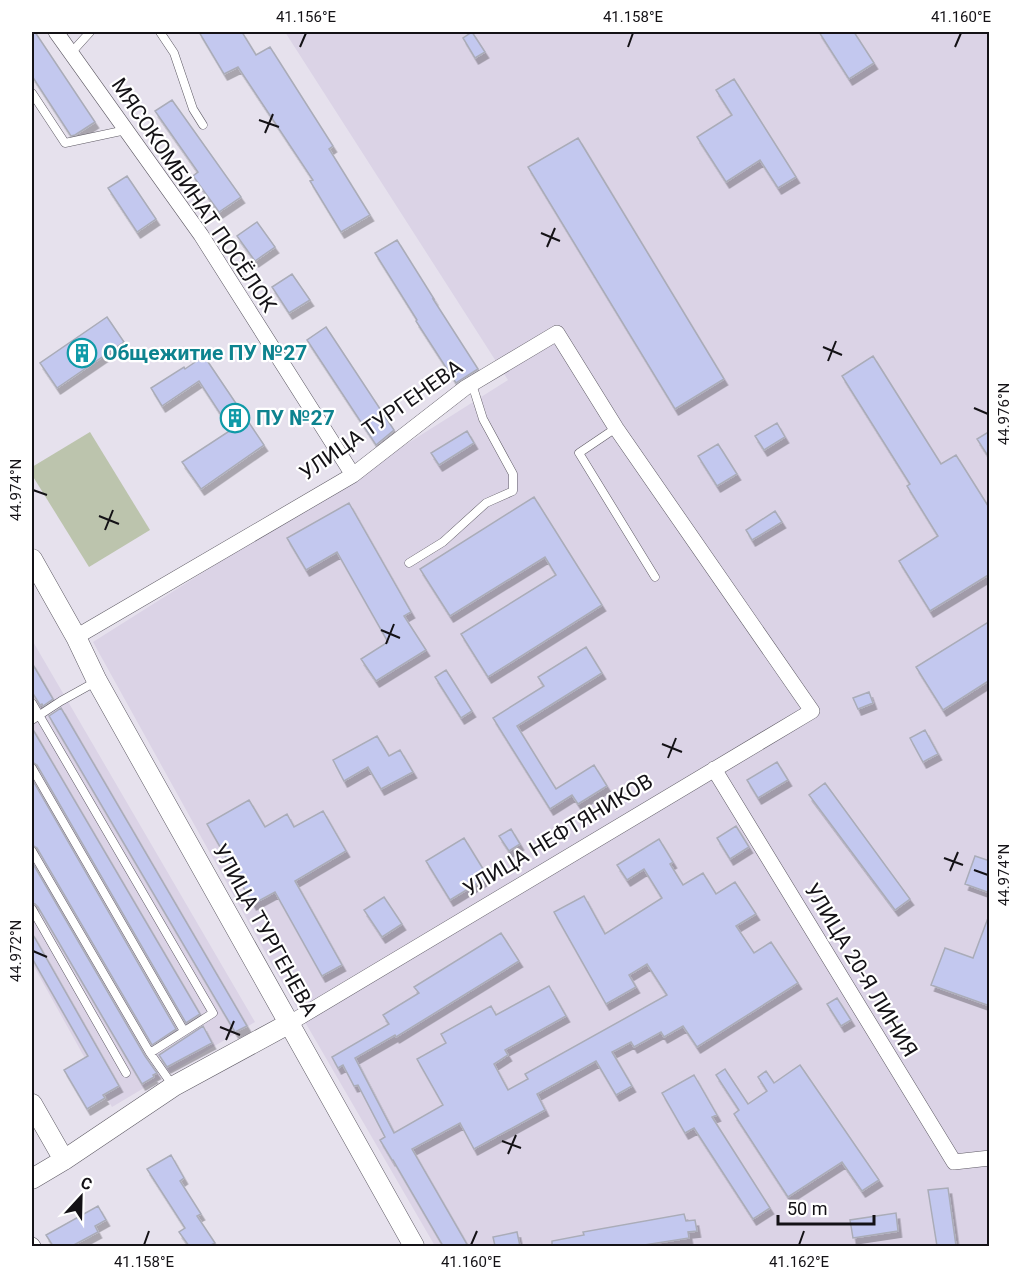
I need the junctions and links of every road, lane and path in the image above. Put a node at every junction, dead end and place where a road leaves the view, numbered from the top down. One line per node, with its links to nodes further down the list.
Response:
1 (56, 32): 4 (street, МЯСОКОМБИНАТ ПОСЁЛОК)
2 (90, 32): 4 (lane)
3 (160, 32): 6 (lane)
4 (70, 53): 7 (street, МЯСОКОМБИНАТ ПОСЁЛОК)
5 (32, 93): 7 (lane)
6 (203, 124)
7 (126, 130): 11 (street, МЯСОКОМБИНАТ ПОСЁЛОК)
8 (557, 333): 9 (street, УЛИЦА ТУРГЕНЕВА); 10 (street, УЛИЦА НЕФТЯНИКОВ)
9 (472, 384): 11 (street, УЛИЦА ТУРГЕНЕВА); 13 (lane)
10 (616, 428): 14 (lane); 20 (street, УЛИЦА НЕФТЯНИКОВ)
11 (353, 475): 15 (street, УЛИЦА ТУРГЕНЕВА)
12 (32, 559): 15 (street, УЛИЦА ТУРГЕНЕВА)
13 (409, 563)
14 (655, 577)
15 (76, 637): 16 (street, УЛИЦА ТУРГЕНЕВА)
16 (97, 681): 18 (lane); 23 (street, УЛИЦА ТУРГЕНЕВА)
17 (32, 703): 18 (lane)
18 (35, 717): 24 (lane)
19 (32, 768): 24 (lane)
20 (714, 770): 23 (street, УЛИЦА НЕФТЯНИКОВ); 29 (street, УЛИЦА 20-Я ЛИНИЯ)
21 (32, 851): 25 (lane)
22 (32, 909): 26 (lane)
23 (290, 1023): 27 (street, УЛИЦА НЕФТЯНИКОВ); 32 (street, УЛИЦА ТУРГЕНЕВА)
24 (184, 1031): 25 (lane)
25 (150, 1053): 27 (lane)
26 (126, 1073)
27 (174, 1086): 30 (street, УЛИЦА НЕФТЯНИКОВ)
28 (32, 1104): 30 (street)
29 (990, 1158)
30 (64, 1160): 31 (street, УЛИЦА НЕФТЯНИКОВ)
31 (32, 1179)
32 (414, 1246)

